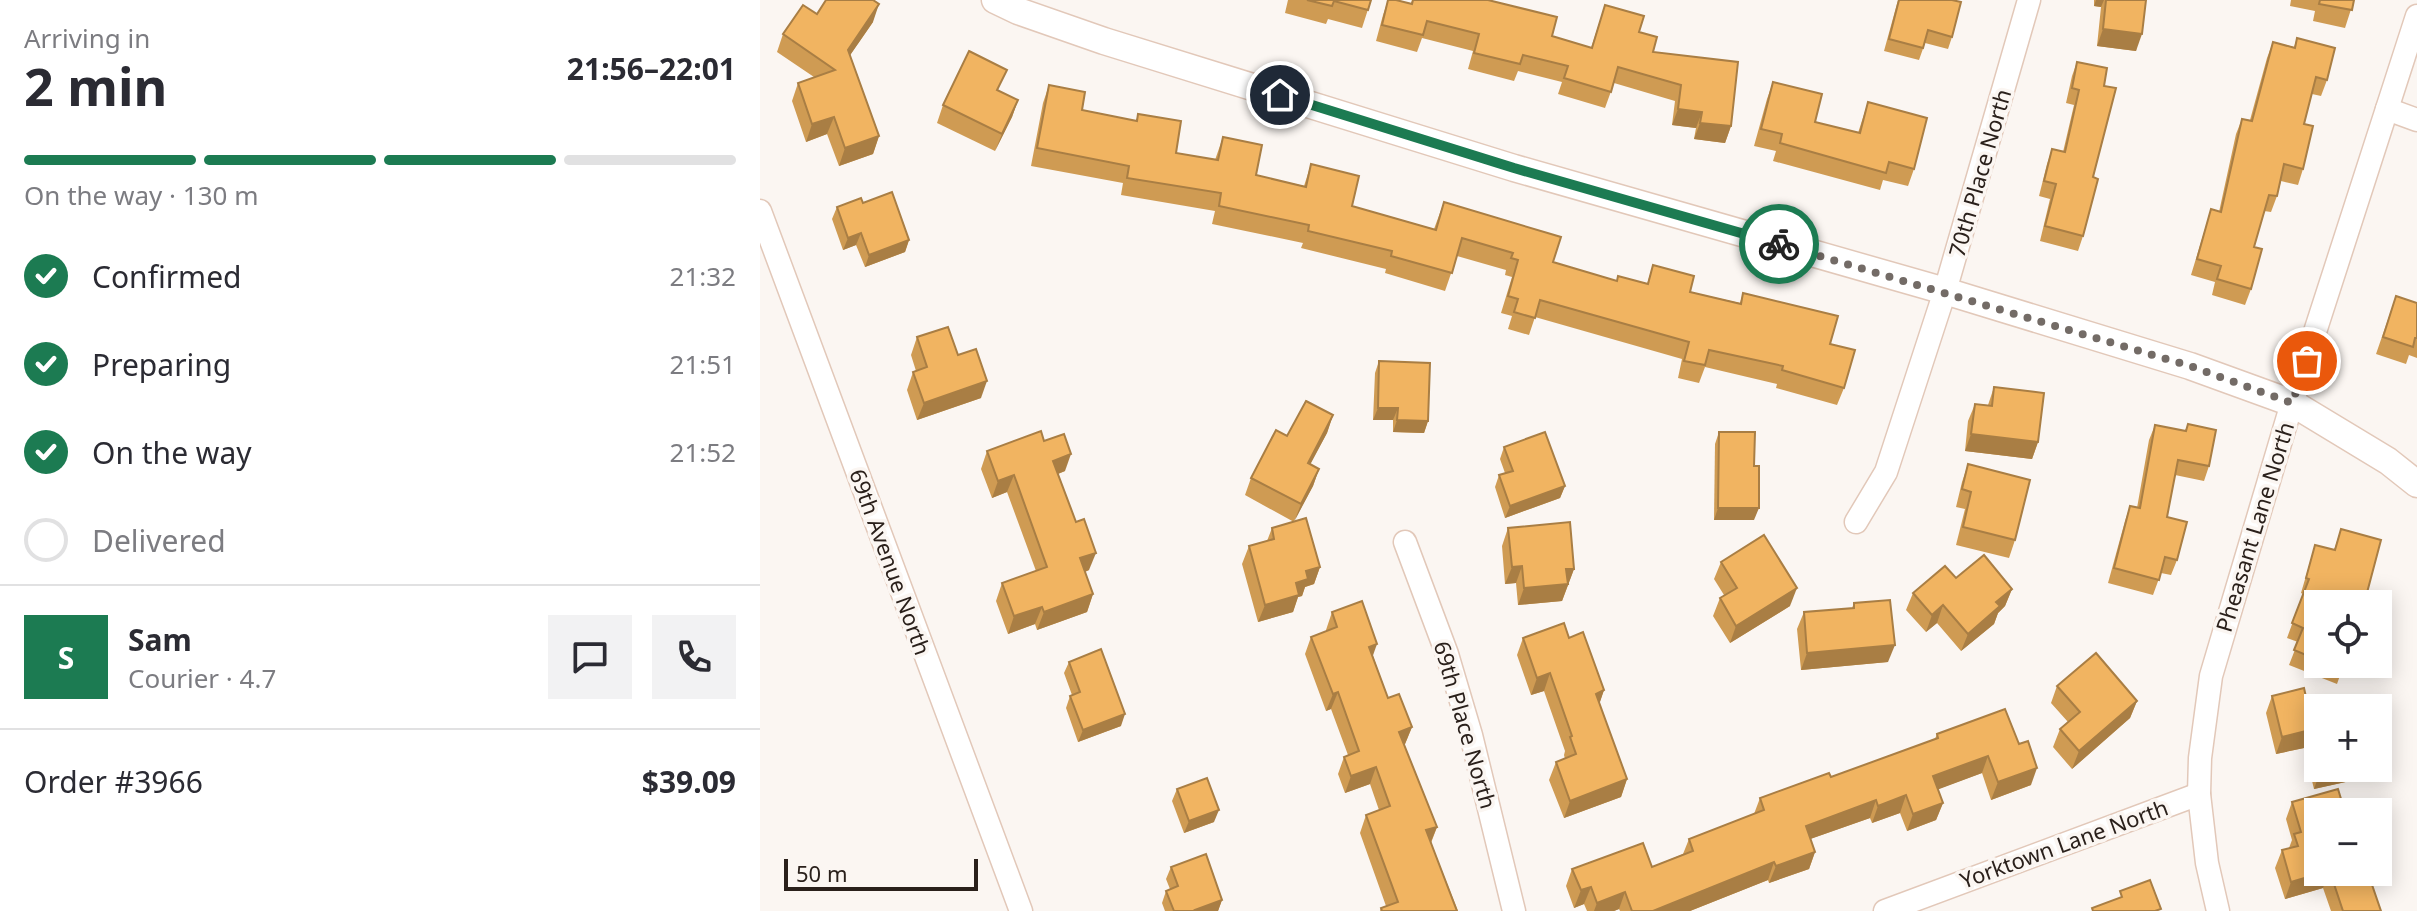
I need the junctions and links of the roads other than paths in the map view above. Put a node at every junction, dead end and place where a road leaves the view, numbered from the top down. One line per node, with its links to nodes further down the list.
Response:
1 (995, 0): 7 (street)
2 (2029, 0): 7 (street, 70th Place North)
3 (2417, 16): 4 (street, Pheasant Lane North)
4 (2387, 109): 5 (street); 8 (street, Pheasant Lane North)
5 (2417, 120)
6 (760, 211): 13 (street, 69th Avenue North)
7 (1945, 291): 8 (street); 10 (street, 70th Place North)
8 (2292, 403): 9 (street); 12 (street, Pheasant Lane North)
9 (2417, 484)
10 (1856, 522)
11 (1405, 542): 14 (street, 69th Place North)
12 (2199, 794): 15 (street, Yorktown Lane North); 16 (street, Pheasant Lane North)
13 (1021, 911)
14 (1514, 911)
15 (1885, 911)
16 (2218, 911)

